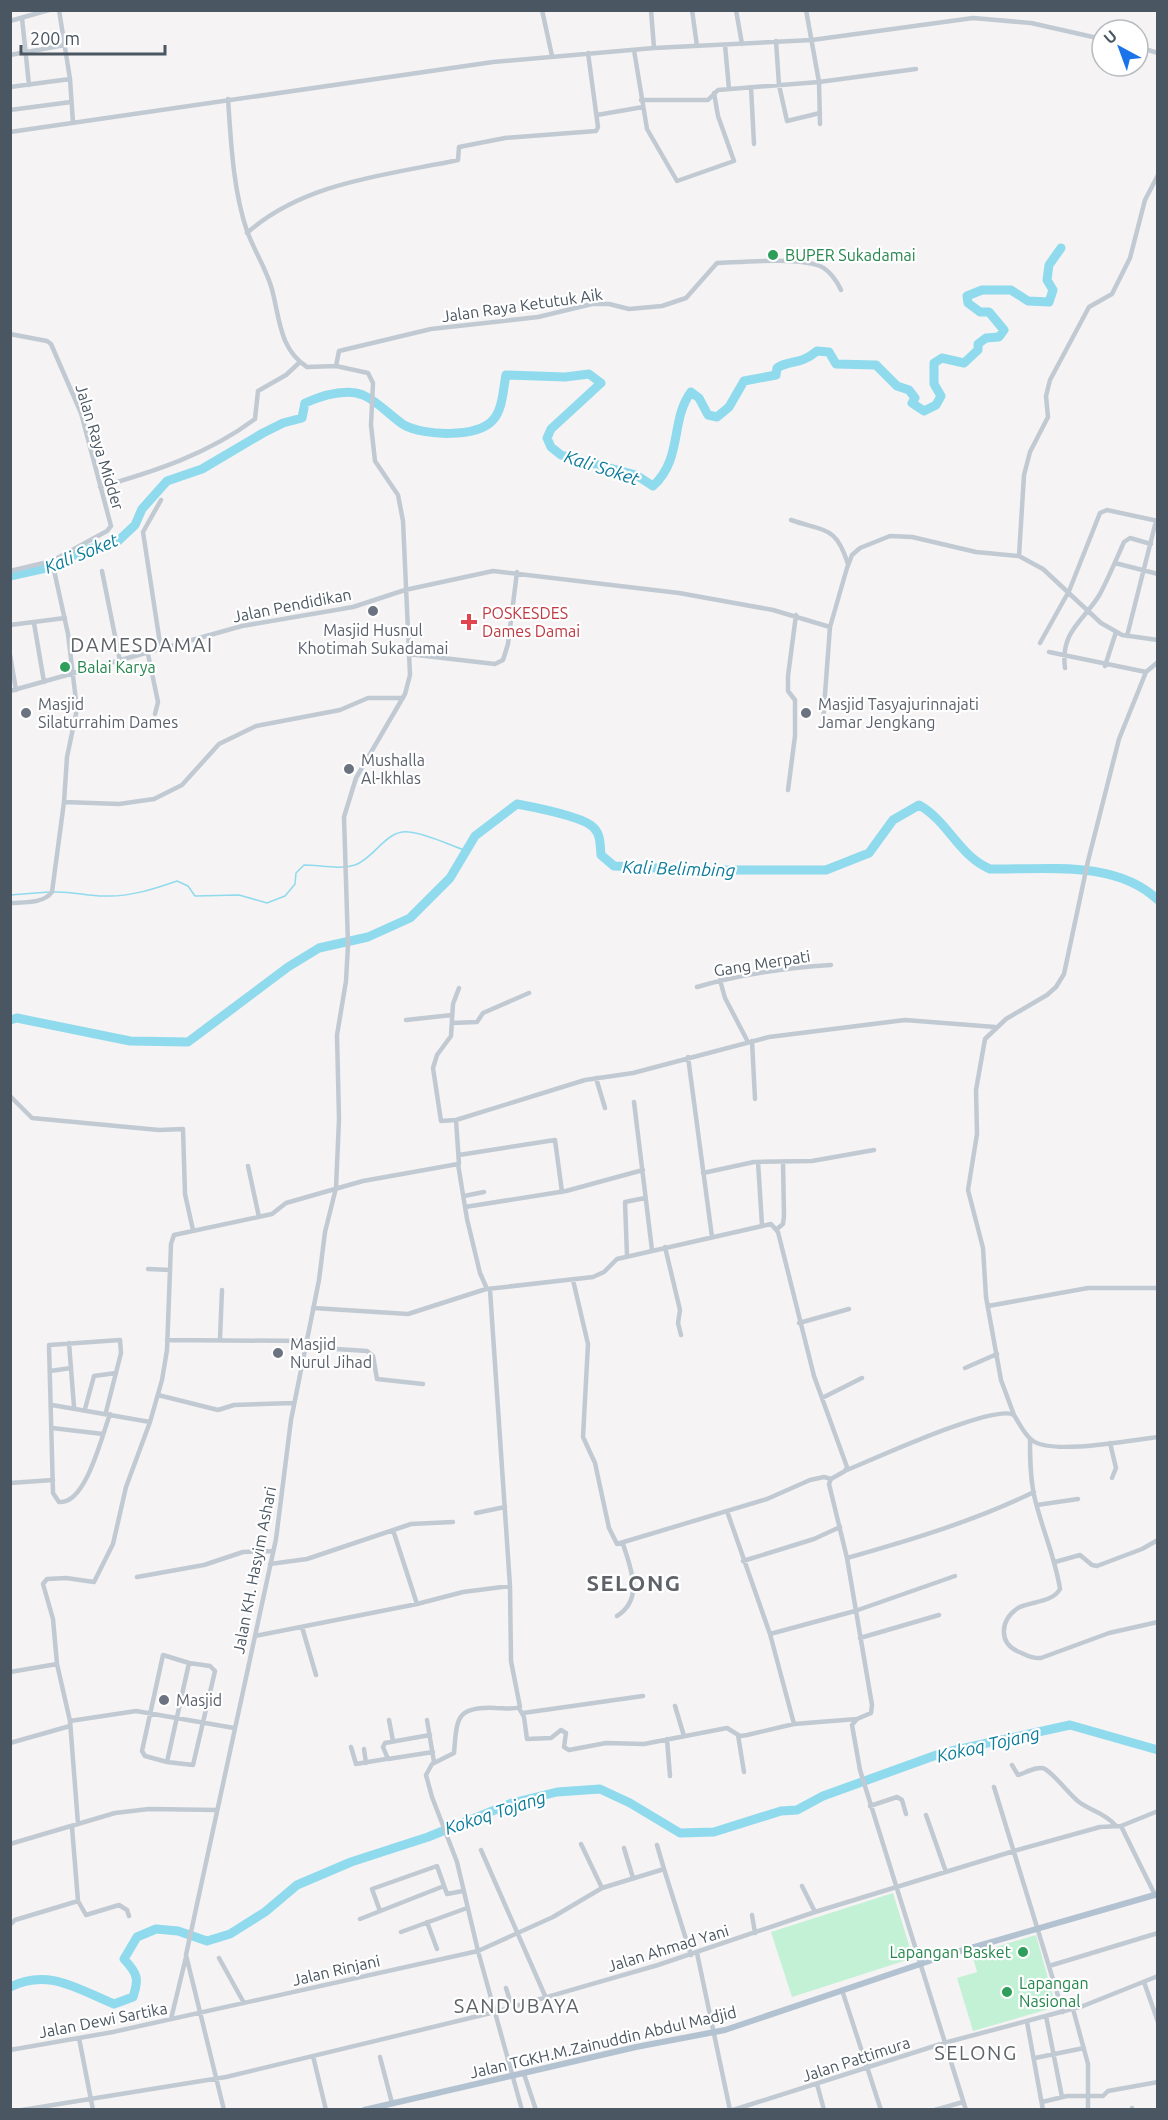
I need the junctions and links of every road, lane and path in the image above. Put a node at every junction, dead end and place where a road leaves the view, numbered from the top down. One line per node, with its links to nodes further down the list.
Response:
1 (49, 10): 8 (street)
2 (59, 10): 14 (street)
3 (542, 10): 22 (street)
4 (651, 10): 17 (street)
5 (692, 10): 16 (street)
6 (735, 10): 13 (street)
7 (806, 10): 11 (street)
8 (22, 18): 9 (street); 19 (street)
9 (10, 21)
10 (1090, 36): 11 (street)
11 (812, 40): 12 (street); 25 (street)
12 (776, 41): 13 (street); 27 (street)
13 (742, 44): 15 (street)
14 (65, 45): 19 (street); 24 (street)
15 (725, 45): 16 (street); 30 (street)
16 (697, 46): 17 (street)
17 (654, 48): 18 (street)
18 (634, 50): 20 (street); 33 (street)
19 (26, 53): 21 (street); 26 (street)
20 (588, 53): 22 (street); 38 (street)
21 (10, 55)
22 (552, 56): 32 (street)
23 (916, 69): 25 (street)
24 (70, 79): 26 (street); 34 (street)
25 (819, 82): 27 (street); 37 (street)
26 (29, 85): 28 (street)
27 (778, 85): 29 (street); 37 (street)
28 (10, 87)
29 (751, 87): 30 (street); 42 (street)
30 (729, 89): 31 (street)
31 (714, 91): 33 (street); 35 (street)
32 (228, 99): 39 (street); 44 (street)
33 (641, 100): 35 (street)
34 (71, 102): 36 (street); 39 (street)
35 (643, 107): 38 (street)
36 (10, 110)
37 (820, 113): 40 (street)
38 (597, 115): 44 (street)
39 (73, 123): 41 (street)
40 (820, 124)
41 (10, 132)
42 (754, 144)
43 (1158, 175): 54 (street)
44 (248, 232): 47 (street)
45 (841, 290): 48 (street, Jalan Raya Ketutuk Aik)
46 (10, 334): 49 (street, Jalan Raya Midder)
47 (300, 362): 48 (street); 49 (street)
48 (336, 366): 63 (street, Jalan KH. Hasyim Ashari)
49 (100, 487): 55 (street, Jalan Raya Midder)
50 (161, 500): 75 (street)
51 (791, 520): 57 (street)
52 (1157, 521): 53 (street); 64 (street)
53 (1151, 544): 56 (street); 58 (street)
54 (1019, 556): 57 (street); 64 (street)
55 (52, 561): 59 (street, Jalan Raya Midder); 67 (street)
56 (1115, 563): 58 (street); 65 (street)
57 (848, 564): 70 (street)
58 (1146, 570): 62 (street); 72 (street)
59 (10, 571)
60 (102, 571): 81 (street)
61 (517, 572): 63 (street, Jalan Pendidikan); 66 (street, Jalan Pendidikan); 78 (street)
62 (1158, 574)
63 (405, 590): 75 (street, Jalan Pendidikan); 78 (street, Jalan KH. Hasyim Ashari)
64 (1069, 591): 65 (street); 74 (street)
65 (1087, 610): 71 (street); 80 (street)
66 (796, 615): 70 (street, Jalan Pendidikan); 92 (street)
67 (65, 618): 68 (street); 86 (street)
68 (34, 623): 69 (street); 87 (street)
69 (10, 626)
70 (830, 627): 91 (street)
71 (1116, 632): 72 (street); 83 (street)
72 (1127, 636): 73 (street)
73 (1158, 640)
74 (1040, 643)
75 (161, 650): 77 (street, Jalan Pendidikan)
76 (1049, 652): 80 (street)
77 (148, 654): 81 (street, Jalan Pendidikan); 90 (street)
78 (408, 654): 89 (street, Jalan KH. Hasyim Ashari)
79 (10, 655): 88 (street)
80 (1063, 655): 83 (street); 84 (street)
81 (120, 661): 86 (street, Jalan Pendidikan)
82 (1158, 662): 85 (street)
83 (1105, 666): 85 (street)
84 (1065, 668)
85 (1146, 672): 103 (street)
86 (74, 673): 87 (street, Jalan Pendidikan); 93 (street)
87 (44, 682): 88 (street, Jalan Pendidikan)
88 (13, 691)
89 (402, 698): 93 (street); 120 (street, Jalan KH. Hasyim Ashari)
90 (155, 714)
91 (823, 722)
92 (788, 790)
93 (64, 802): 94 (street)
94 (10, 903)
95 (831, 965): 96 (street, Gang Merpati)
96 (720, 980): 97 (street, Gang Merpati); 104 (street)
97 (697, 987)
98 (459, 988): 100 (street)
99 (529, 993): 102 (street)
100 (452, 1015): 101 (street); 102 (street)
101 (405, 1020)
102 (452, 1023): 111 (street)
103 (995, 1028): 104 (street); 140 (street)
104 (750, 1041): 105 (street); 108 (street)
105 (688, 1057): 106 (street); 119 (street)
106 (596, 1078): 110 (street); 111 (street)
107 (10, 1096): 129 (street)
108 (755, 1099)
109 (634, 1102): 118 (street)
110 (605, 1108)
111 (456, 1120): 113 (street)
112 (874, 1150): 115 (street)
113 (459, 1155): 116 (street); 122 (street)
114 (758, 1162): 115 (street); 119 (street); 127 (street)
115 (783, 1162): 128 (street)
116 (459, 1164): 120 (street); 123 (street)
117 (248, 1166): 126 (street)
118 (643, 1170): 122 (street); 124 (street)
119 (703, 1173): 130 (street)
120 (336, 1188): 126 (street); 141 (street, Jalan KH. Hasyim Ashari)
121 (484, 1192): 123 (street)
122 (562, 1192): 125 (street)
123 (464, 1196): 125 (street)
124 (645, 1198): 132 (street); 133 (street)
125 (465, 1208): 138 (street)
126 (259, 1217): 129 (street)
127 (762, 1225): 128 (street); 130 (street)
128 (777, 1229): 143 (street)
129 (193, 1230): 135 (street)
130 (712, 1237): 131 (street)
131 (665, 1248): 132 (street); 144 (street)
132 (652, 1250): 133 (street)
133 (627, 1256): 136 (street)
134 (148, 1269): 135 (street)
135 (170, 1270): 146 (street)
136 (573, 1281): 138 (street); 185 (street)
137 (1158, 1288): 140 (street)
138 (488, 1289): 141 (street); 178 (street)
139 (222, 1290): 145 (street)
140 (988, 1306): 149 (street)
141 (313, 1308): 148 (street, Jalan KH. Hasyim Ashari)
142 (849, 1309): 143 (street)
143 (799, 1323): 157 (street)
144 (681, 1335)
145 (220, 1339): 146 (street); 148 (street)
146 (168, 1340): 156 (street)
147 (69, 1343): 150 (street); 152 (street); 153 (street)
148 (306, 1344): 155 (street); 158 (street, Jalan KH. Hasyim Ashari)
149 (997, 1354): 151 (street); 163 (street)
150 (71, 1368): 152 (street); 160 (street)
151 (965, 1368)
152 (50, 1371): 159 (street)
153 (116, 1373): 161 (street); 162 (street)
154 (862, 1378): 157 (street)
155 (423, 1384)
156 (158, 1395): 158 (street); 164 (street)
157 (822, 1398): 170 (street)
158 (294, 1403): 186 (street, Jalan KH. Hasyim Ashari)
159 (52, 1405): 160 (street); 165 (street)
160 (74, 1407): 161 (street)
161 (85, 1409): 162 (street)
162 (108, 1413): 164 (street); 166 (street)
163 (1014, 1415): 168 (street); 170 (street)
164 (150, 1422): 204 (street)
165 (52, 1428): 166 (street); 173 (street)
166 (103, 1434): 173 (street)
167 (1158, 1437): 169 (street)
168 (1030, 1439): 169 (street); 175 (street)
169 (1110, 1443): 171 (street)
170 (846, 1470): 172 (street)
171 (1112, 1478)
172 (831, 1479): 179 (street); 182 (street)
173 (52, 1480): 174 (street)
174 (10, 1483)
175 (1034, 1492): 177 (street); 187 (street)
176 (1078, 1499): 177 (street)
177 (1037, 1505): 189 (street)
178 (505, 1507): 180 (street); 193 (street)
179 (727, 1511): 185 (street); 188 (street)
180 (476, 1513)
181 (453, 1522): 183 (street)
182 (840, 1527): 187 (street); 188 (street)
183 (393, 1530): 190 (street); 194 (street)
184 (1158, 1540): 189 (street)
185 (623, 1544): 197 (street)
186 (273, 1551): 190 (street, Jalan KH. Hasyim Ashari); 192 (street)
187 (847, 1558): 195 (street)
188 (743, 1561): 200 (street)
189 (1055, 1562): 198 (street)
190 (270, 1564): 201 (street, Jalan KH. Hasyim Ashari)
191 (955, 1576): 195 (street)
192 (137, 1577)
193 (510, 1586): 194 (street); 209 (street)
194 (417, 1604): 199 (street)
195 (855, 1611): 200 (street); 202 (street)
196 (939, 1615): 202 (street)
197 (617, 1616)
198 (1158, 1622)
199 (302, 1627): 201 (street); 206 (street)
200 (770, 1634): 217 (street)
201 (255, 1636): 218 (street, Jalan KH. Hasyim Ashari)
202 (860, 1638): 212 (street)
203 (189, 1662): 210 (street); 211 (street); 215 (street)
204 (57, 1664): 205 (street); 216 (street)
205 (10, 1672)
206 (316, 1675)
207 (643, 1696): 209 (street)
208 (675, 1706): 221 (street)
209 (521, 1710): 222 (street); 230 (street)
210 (150, 1712): 211 (street); 216 (street); 229 (street)
211 (177, 1716): 215 (street); 229 (street)
212 (856, 1719): 217 (street); 236 (street)
213 (389, 1720): 223 (street)
214 (427, 1720): 219 (street)
215 (204, 1722): 218 (street); 229 (street)
216 (70, 1724): 224 (street); 241 (street)
217 (794, 1724): 220 (street)
218 (234, 1728): 237 (street, Jalan KH. Hasyim Ashari)
219 (430, 1735): 223 (street); 227 (street)
220 (738, 1735): 221 (street); 233 (street)
221 (684, 1736): 222 (street)
222 (667, 1739): 234 (street)
223 (393, 1741): 228 (street)
224 (10, 1743)
225 (351, 1747): 231 (street)
226 (364, 1749): 231 (street)
227 (433, 1752): 228 (street); 230 (street)
228 (386, 1759): 231 (street)
229 (167, 1761)
230 (434, 1762): 258 (street)
231 (366, 1763)
232 (1012, 1765): 242 (street)
233 (744, 1772)
234 (670, 1776)
235 (993, 1787): 250 (street)
236 (869, 1803): 239 (street); 256 (street)
237 (217, 1810): 241 (street); 277 (street, Jalan KH. Hasyim Ashari)
238 (1158, 1811): 243 (street)
239 (906, 1814)
240 (926, 1815): 252 (street)
241 (78, 1824): 244 (street)
242 (1115, 1825): 243 (street, Jalan Ahmad Yani); 250 (street, Jalan Ahmad Yani)
243 (1121, 1826): 259 (street)
244 (72, 1827): 245 (street); 260 (street)
245 (10, 1844)
246 (581, 1844): 257 (street)
247 (657, 1845): 251 (street)
248 (624, 1848): 253 (street)
249 (481, 1850): 271 (street)
250 (1014, 1851): 252 (street, Jalan Ahmad Yani); 269 (street)
251 (664, 1869): 253 (street, Jalan Rinjani); 278 (street)
252 (946, 1872): 256 (street, Jalan Ahmad Yani)
253 (633, 1878): 257 (street, Jalan Rinjani)
254 (444, 1886): 258 (street); 262 (street); 262 (street)
255 (802, 1886): 263 (street)
256 (895, 1887): 263 (street, Jalan Ahmad Yani); 280 (street)
257 (602, 1888): 271 (street, Jalan Rinjani)
258 (464, 1891): 261 (street)
259 (1157, 1896): 269 (main road, Jalan TGKH.M.Zainuddin Abdul Madjid)
260 (78, 1901): 265 (street); 268 (street)
261 (467, 1908): 267 (street); 275 (street)
262 (380, 1911): 266 (street)
263 (814, 1912): 272 (street, Jalan Ahmad Yani)
264 (752, 1915): 272 (street)
265 (129, 1916)
266 (360, 1919)
267 (427, 1922): 270 (street); 274 (street)
268 (10, 1925)
269 (1038, 1929): 280 (main road, Jalan TGKH.M.Zainuddin Abdul Madjid); 281 (street)
270 (401, 1932)
271 (519, 1933): 275 (street, Jalan Rinjani); 286 (street)
272 (755, 1933): 276 (street, Jalan Ahmad Yani)
273 (1158, 1933): 281 (street)
274 (437, 1949)
275 (478, 1951): 287 (street, Jalan Rinjani); 290 (street)
276 (698, 1953): 278 (street, Jalan Ahmad Yani); 297 (street)
277 (186, 1955): 292 (street, Jalan KH. Hasyim Ashari); 294 (street, Jalan KH. Hasyim Ashari)
278 (692, 1955): 286 (street, Jalan Ahmad Yani)
279 (219, 1958): 287 (street)
280 (920, 1964): 285 (main road, Jalan TGKH.M.Zainuddin Abdul Madjid); 299 (street)
281 (1049, 1966): 291 (street)
282 (1158, 1976): 283 (street, Jalan Pattimura)
283 (1144, 1982): 289 (street, Jalan Pattimura); 296 (street)
284 (506, 1988): 288 (street)
285 (842, 1990): 297 (main road, Jalan TGKH.M.Zainuddin Abdul Madjid); 306 (street)
286 (546, 1998): 288 (street, Jalan Ahmad Yani)
287 (244, 2003): 292 (street, Jalan Rinjani)
288 (512, 2007): 290 (street, Jalan Ahmad Yani)
289 (1072, 2009): 291 (street, Jalan Pattimura); 300 (street)
290 (495, 2012): 303 (street, Jalan Ahmad Yani); 308 (street)
291 (1063, 2012): 293 (street, Jalan Pattimura)
292 (199, 2013): 294 (street, Jalan Dewi Sartika); 309 (street, Jalan KH. Hasyim Ashari)
293 (1046, 2016): 295 (street, Jalan Pattimura); 302 (street)
294 (171, 2019): 298 (street, Jalan Dewi Sartika)
295 (1027, 2022): 299 (street, Jalan Pattimura); 305 (street)
296 (1158, 2022)
297 (714, 2033): 307 (main road, Jalan TGKH.M.Zainuddin Abdul Madjid); 325 (street)
298 (79, 2038): 301 (street, Jalan Dewi Sartika); 313 (street)
299 (944, 2043): 306 (street, Jalan Pattimura); 315 (street)
300 (1084, 2048): 302 (street); 312 (street)
301 (10, 2050)
302 (1054, 2055): 305 (street); 314 (street)
303 (313, 2056): 309 (street, Jalan Ahmad Yani); 321 (street)
304 (380, 2057): 317 (street)
305 (1035, 2058): 316 (street)
306 (866, 2069): 311 (street, Jalan Pattimura); 327 (street)
307 (524, 2074): 308 (main road, Jalan TGKH.M.Zainuddin Abdul Madjid); 324 (street)
308 (513, 2076): 317 (main road, Jalan TGKH.M.Zainuddin Abdul Madjid); 323 (street)
309 (216, 2079): 313 (street, Jalan Ahmad Yani); 320 (street, Jalan KH. Hasyim Ashari)
310 (1158, 2082): 312 (street)
311 (817, 2084): 325 (street, Jalan Pattimura); 326 (street)
312 (1089, 2096): 314 (street); 331 (street)
313 (91, 2097): 318 (street, Jalan Ahmad Yani); 319 (street)
314 (1062, 2097): 316 (street)
315 (963, 2102): 328 (street); 329 (street)
316 (1042, 2102): 330 (street)
317 (392, 2103): 322 (main road, Jalan TGKH.M.Zainuddin Abdul Madjid)
318 (22, 2109)
319 (93, 2109)
320 (224, 2109)
321 (326, 2109)
322 (364, 2109)
323 (522, 2109)
324 (536, 2109)
325 (732, 2109)
326 (824, 2109)
327 (881, 2109)
328 (935, 2109)
329 (966, 2109)
330 (1043, 2109)
331 (1088, 2109)

